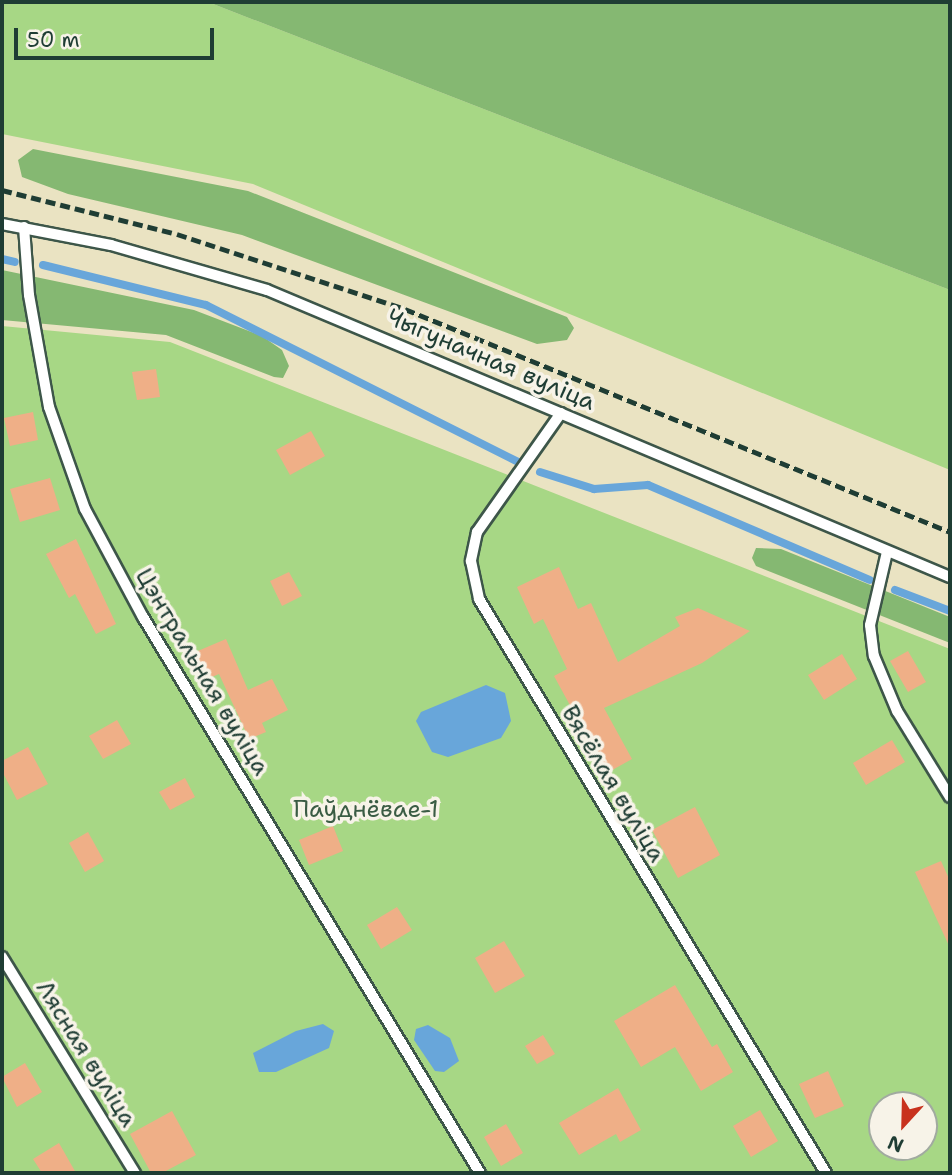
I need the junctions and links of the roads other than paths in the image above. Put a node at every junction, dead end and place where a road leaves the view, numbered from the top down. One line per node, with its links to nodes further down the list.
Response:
1 (2, 224): 2 (lane, Чыгуначная вуліца)
2 (24, 227): 3 (lane, Чыгуначная вуліца); 9 (lane, Цэнтральная вуліца)
3 (561, 413): 4 (lane, Чыгуначная вуліца); 10 (lane, Вясёлая вуліца)
4 (887, 552): 5 (lane, Чыгуначная вуліца); 6 (lane)
5 (950, 577)
6 (950, 797)
7 (2, 957): 8 (lane, Лясная вуліца)
8 (135, 1173)
9 (480, 1173)
10 (826, 1173)

